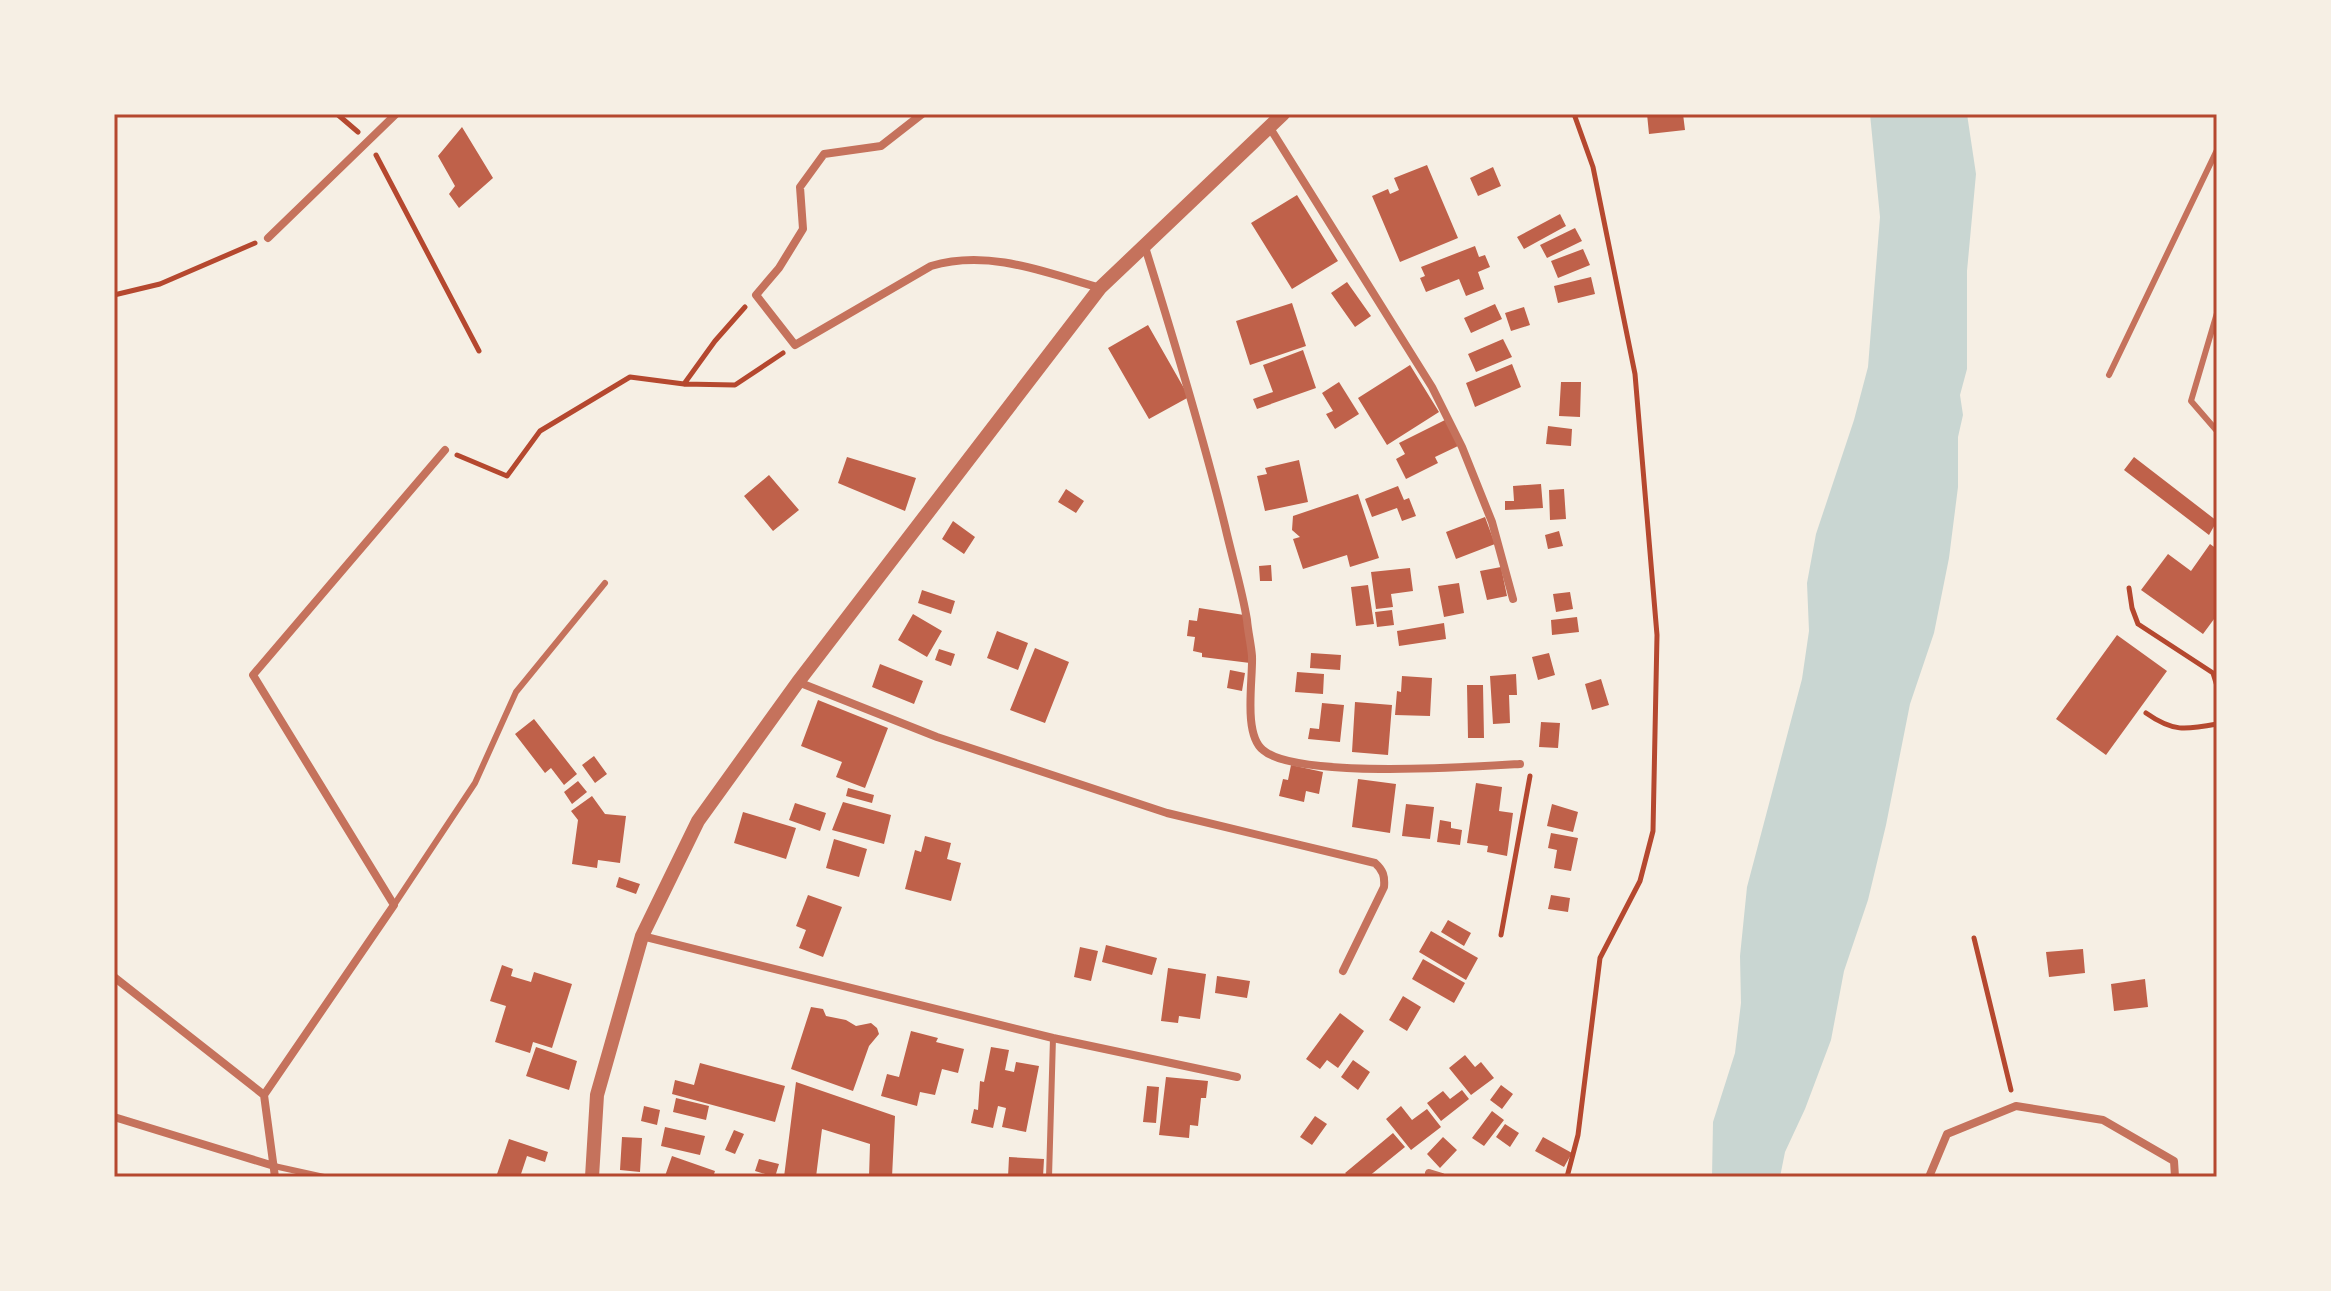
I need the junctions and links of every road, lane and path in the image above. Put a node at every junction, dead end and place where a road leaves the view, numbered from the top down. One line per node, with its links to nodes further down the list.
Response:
1 (337, 114): 7 (path)
2 (396, 114): 7 (street)
3 (922, 114): 13 (street)
4 (1283, 114): 6 (street)
5 (1574, 114): 47 (path)
6 (1270, 128): 10 (street); 23 (street)
7 (369, 141): 9 (street); 16 (path)
8 (2217, 150): 17 (lane)
9 (268, 238): 12 (path)
10 (1145, 247): 11 (street); 28 (street)
11 (1100, 288): 15 (street); 24 (street)
12 (114, 295)
13 (756, 295): 15 (street); 18 (path)
14 (2217, 313): 19 (lane)
15 (795, 345): 18 (path)
16 (479, 351)
17 (2109, 375)
18 (684, 384): 20 (path)
19 (2217, 431)
20 (445, 450): 29 (street)
21 (605, 583): 29 (lane)
22 (2129, 588): 25 (path)
23 (1513, 599)
24 (798, 682): 31 (street); 33 (street)
25 (2217, 686)
26 (2146, 713): 27 (path)
27 (2217, 724)
28 (1520, 764): 30 (path)
29 (394, 905): 37 (street)
30 (1501, 935)
31 (642, 936): 35 (street); 44 (street)
32 (1974, 938): 38 (path)
33 (1343, 971)
34 (114, 977): 37 (street)
35 (1053, 1038): 36 (street); 45 (lane)
36 (1237, 1077)
37 (264, 1095): 40 (street)
38 (2016, 1106): 48 (street); 49 (street)
39 (114, 1117): 40 (street)
40 (274, 1166): 42 (street); 43 (lane)
41 (1429, 1173): 46 (street)
42 (275, 1177)
43 (324, 1177)
44 (592, 1177)
45 (1049, 1177)
46 (1442, 1177)
47 (1567, 1177)
48 (1929, 1177)
49 (2175, 1177)

